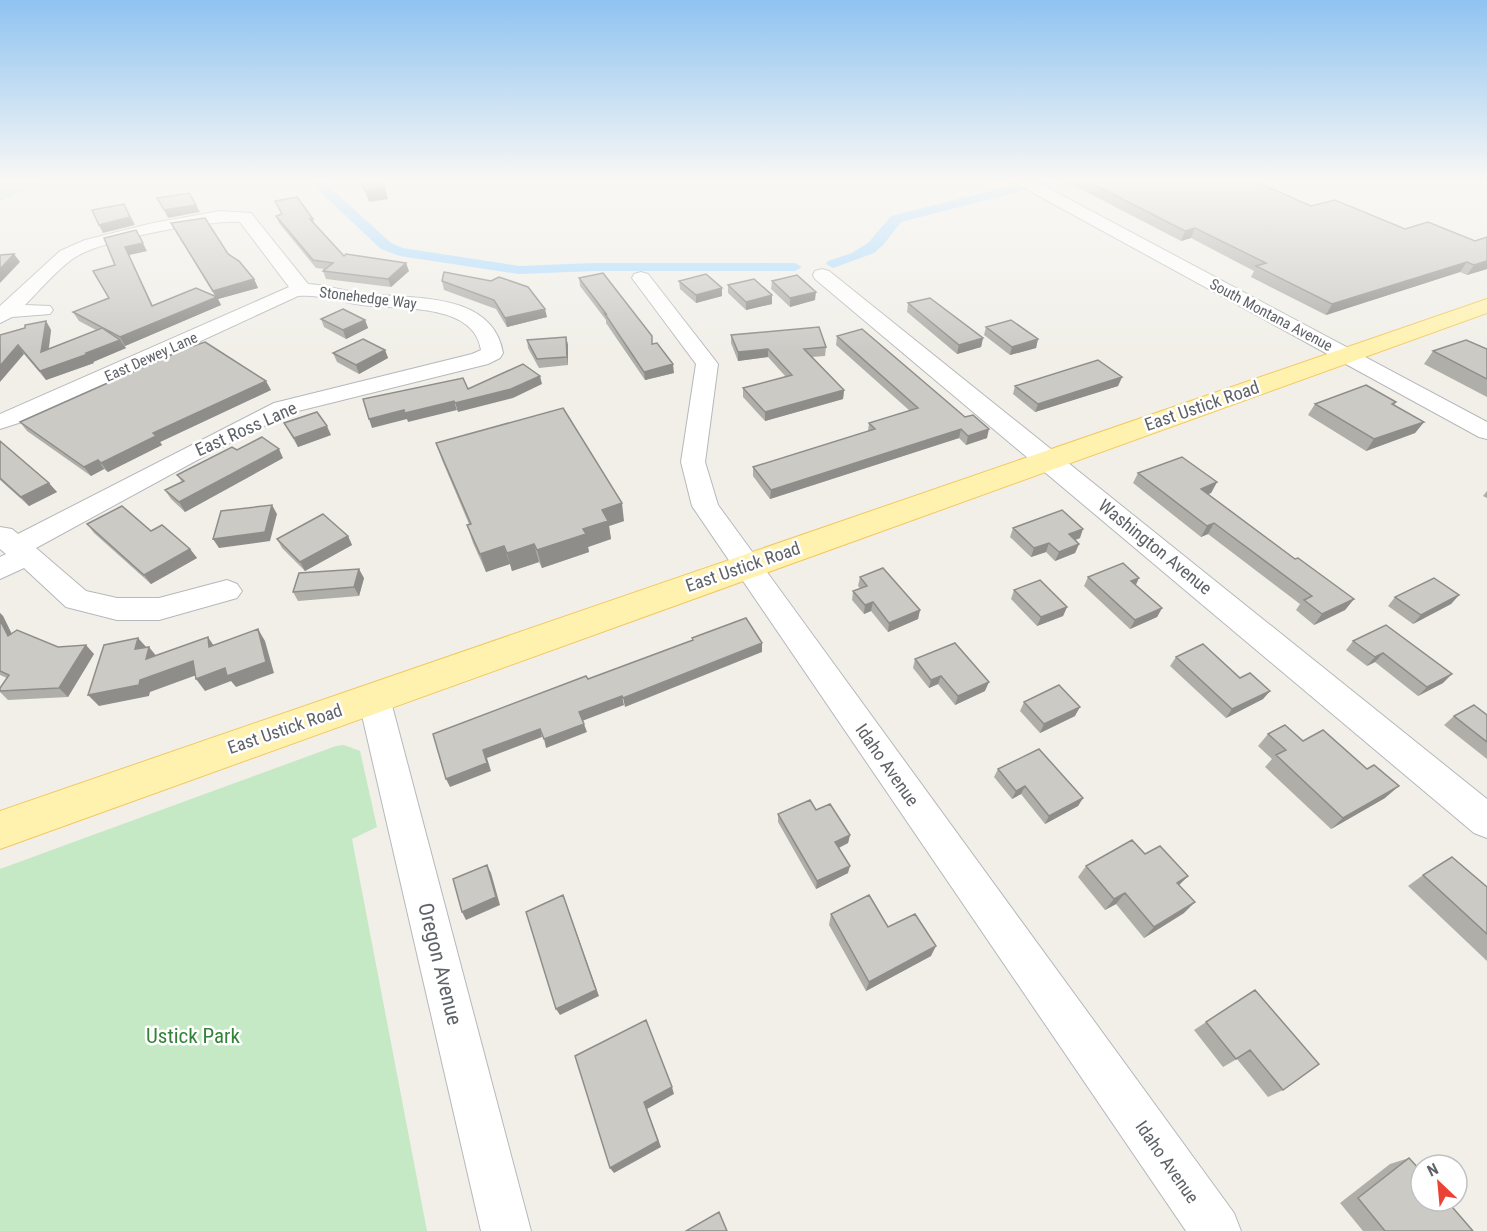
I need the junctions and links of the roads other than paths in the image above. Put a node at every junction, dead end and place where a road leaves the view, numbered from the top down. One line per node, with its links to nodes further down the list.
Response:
1 (108, 238): 9 (street, Stonehedge Way)
2 (259, 238): 6 (street, Stonehedge Way)
3 (1129, 238): 11 (street, South Montana Avenue)
4 (822, 275): 14 (street, Washington Avenue)
5 (641, 278): 16 (street, Idaho Avenue)
6 (302, 290): 10 (street, Stonehedge Way); 12 (street, East Dewey Lane)
7 (1487, 306): 11 (main road, East Ustick Road)
8 (43, 310): 9 (street)
9 (3, 314)
10 (492, 353): 15 (street, East Ross Lane)
11 (1346, 356): 13 (street, South Montana Avenue); 14 (main road, East Ustick Road)
12 (0, 423)
13 (1487, 432)
14 (1048, 460): 16 (main road, East Ustick Road); 19 (street, Washington Avenue)
15 (10, 549): 17 (street)
16 (746, 566): 18 (main road, East Ustick Road); 22 (street, Idaho Avenue)
17 (227, 591)
18 (374, 698): 20 (main road, East Ustick Road); 21 (street, Oregon Avenue)
19 (1487, 821)
20 (0, 830)
21 (506, 1231)
22 (1216, 1231)

